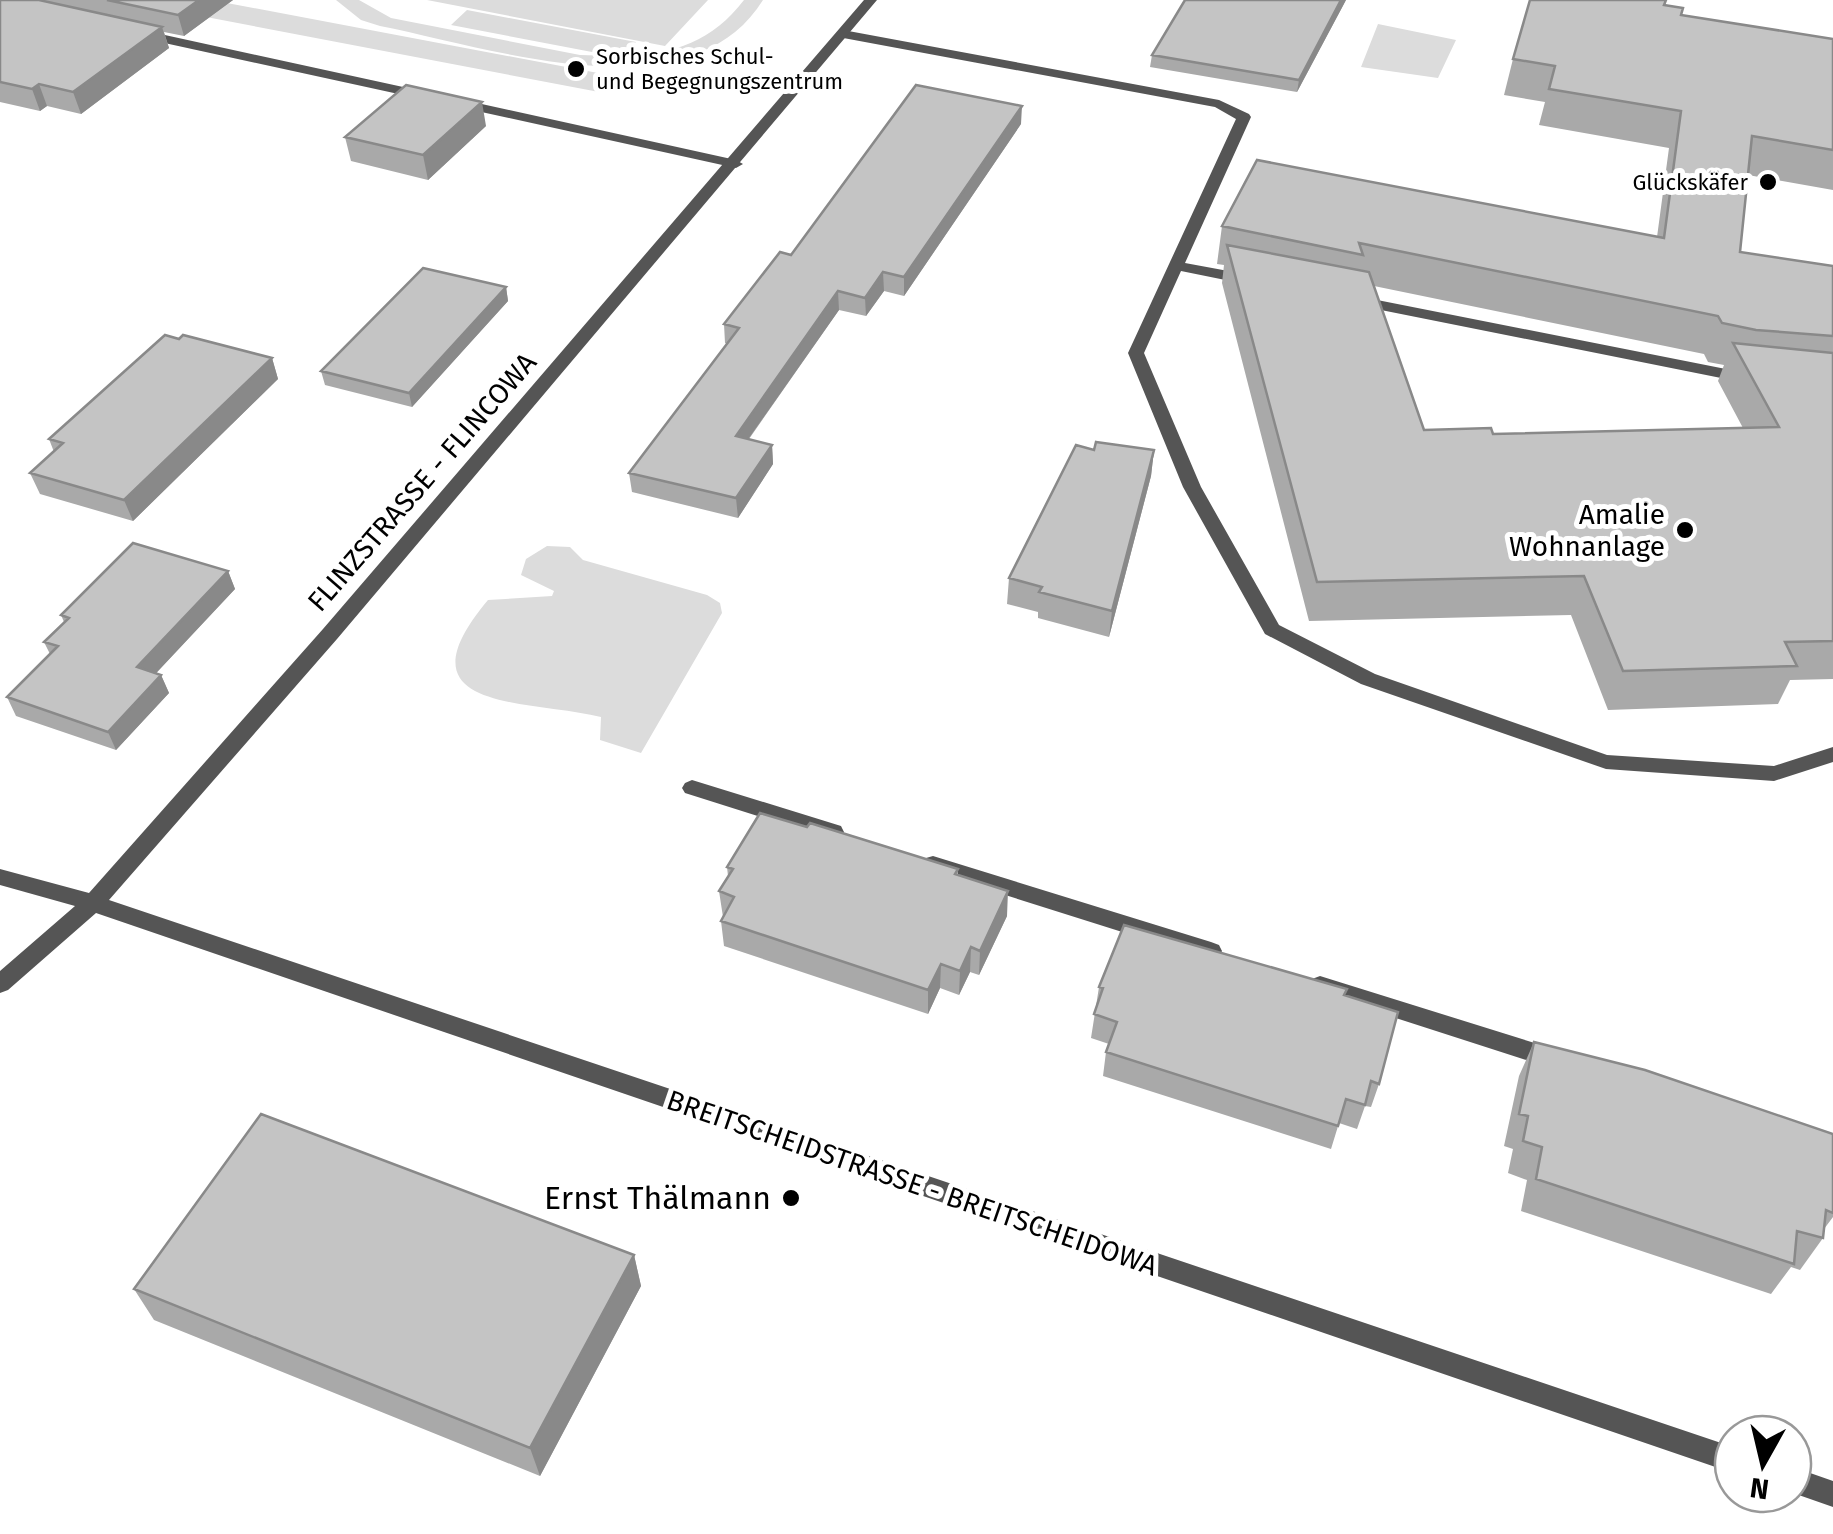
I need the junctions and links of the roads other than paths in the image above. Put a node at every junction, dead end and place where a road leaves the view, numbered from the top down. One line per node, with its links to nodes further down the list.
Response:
1 (871, 0): 3 (street, FLINZSTRASSE - FLINCOWA)
2 (116, 28): 4 (street)
3 (842, 34): 4 (street, FLINZSTRASSE - FLINCOWA); 5 (street)
4 (736, 164): 14 (street, FLINZSTRASSE - FLINCOWA)
5 (1179, 266): 6 (street); 9 (street)
6 (1276, 285)
7 (1334, 297): 8 (street)
8 (1759, 379)
9 (1833, 754)
10 (692, 788): 11 (street)
11 (863, 842)
12 (901, 854): 15 (street)
13 (0, 878): 14 (street, BREITSCHEIDSTRASSE - BREITSCHEIDOWA)
14 (92, 903): 17 (street, FLINZSTRASSE - FLINCOWA); 19 (street, BREITSCHEIDSTRASSE - BREITSCHEIDOWA)
15 (1224, 955)
16 (1300, 979): 18 (street)
17 (0, 984)
18 (1586, 1069)
19 (1713, 1453)

